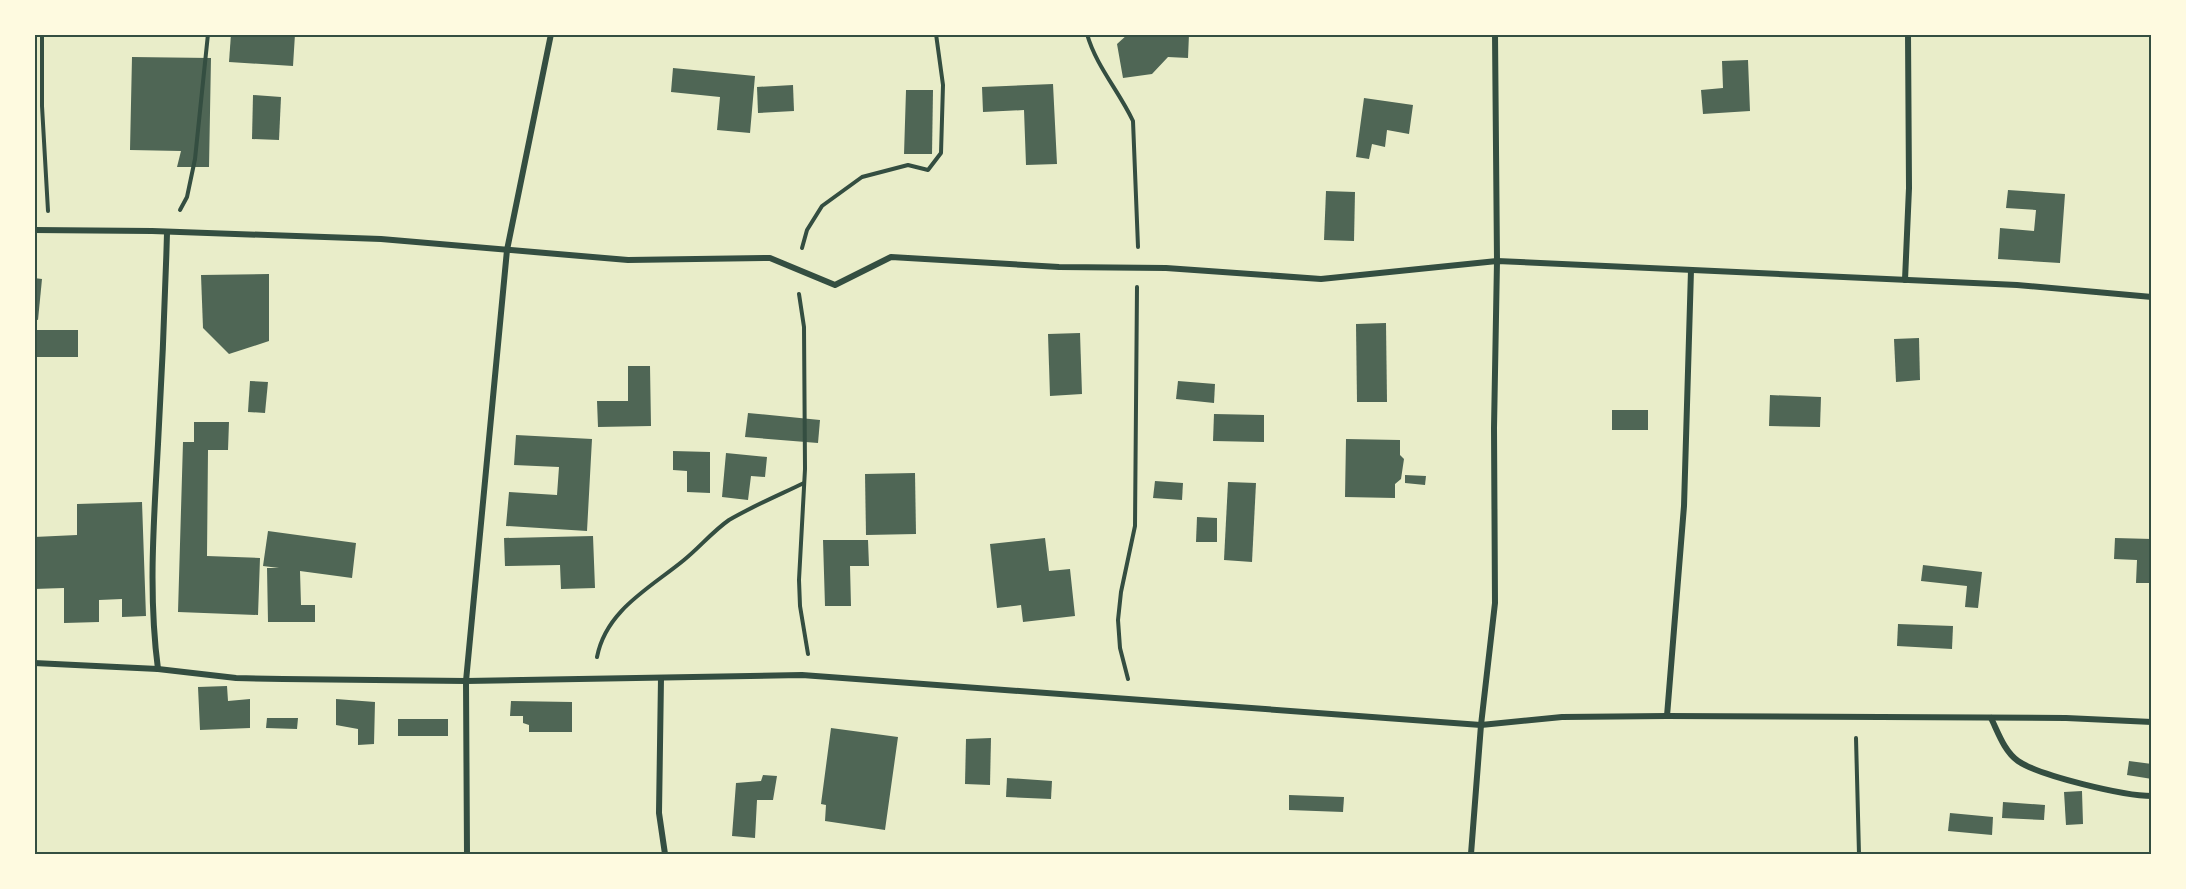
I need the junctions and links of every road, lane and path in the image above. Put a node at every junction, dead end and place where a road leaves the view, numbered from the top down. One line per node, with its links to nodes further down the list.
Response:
1 (42, 34): 9 (path)
2 (208, 34): 10 (path)
3 (551, 34): 11 (street)
4 (936, 34): 12 (path)
5 (1087, 34): 13 (path)
6 (1496, 34): 14 (street)
7 (1908, 34): 17 (street)
8 (34, 230): 9 (street)
9 (49, 230): 10 (street)
10 (166, 233): 11 (street); 22 (street)
11 (507, 250): 14 (street); 26 (street)
12 (801, 250)
13 (1138, 254)
14 (1497, 261): 15 (street); 32 (street)
15 (1691, 270): 17 (street); 28 (street)
16 (1138, 277): 27 (path)
17 (1905, 280): 19 (street)
18 (797, 285): 20 (path)
19 (2151, 297)
20 (804, 483): 23 (path); 25 (path)
21 (34, 663): 22 (street)
22 (158, 669): 26 (street)
23 (813, 676): 24 (street); 27 (street)
24 (661, 678): 25 (street); 35 (street)
25 (595, 679): 26 (street)
26 (466, 681): 34 (street)
27 (1137, 699): 32 (street)
28 (1666, 716): 29 (street); 32 (street)
29 (1856, 717): 30 (street); 37 (path)
30 (1991, 718): 31 (street); 33 (street)
31 (2151, 722)
32 (1481, 725): 36 (street)
33 (2151, 796)
34 (467, 855)
35 (665, 855)
36 (1471, 855)
37 (1859, 855)

